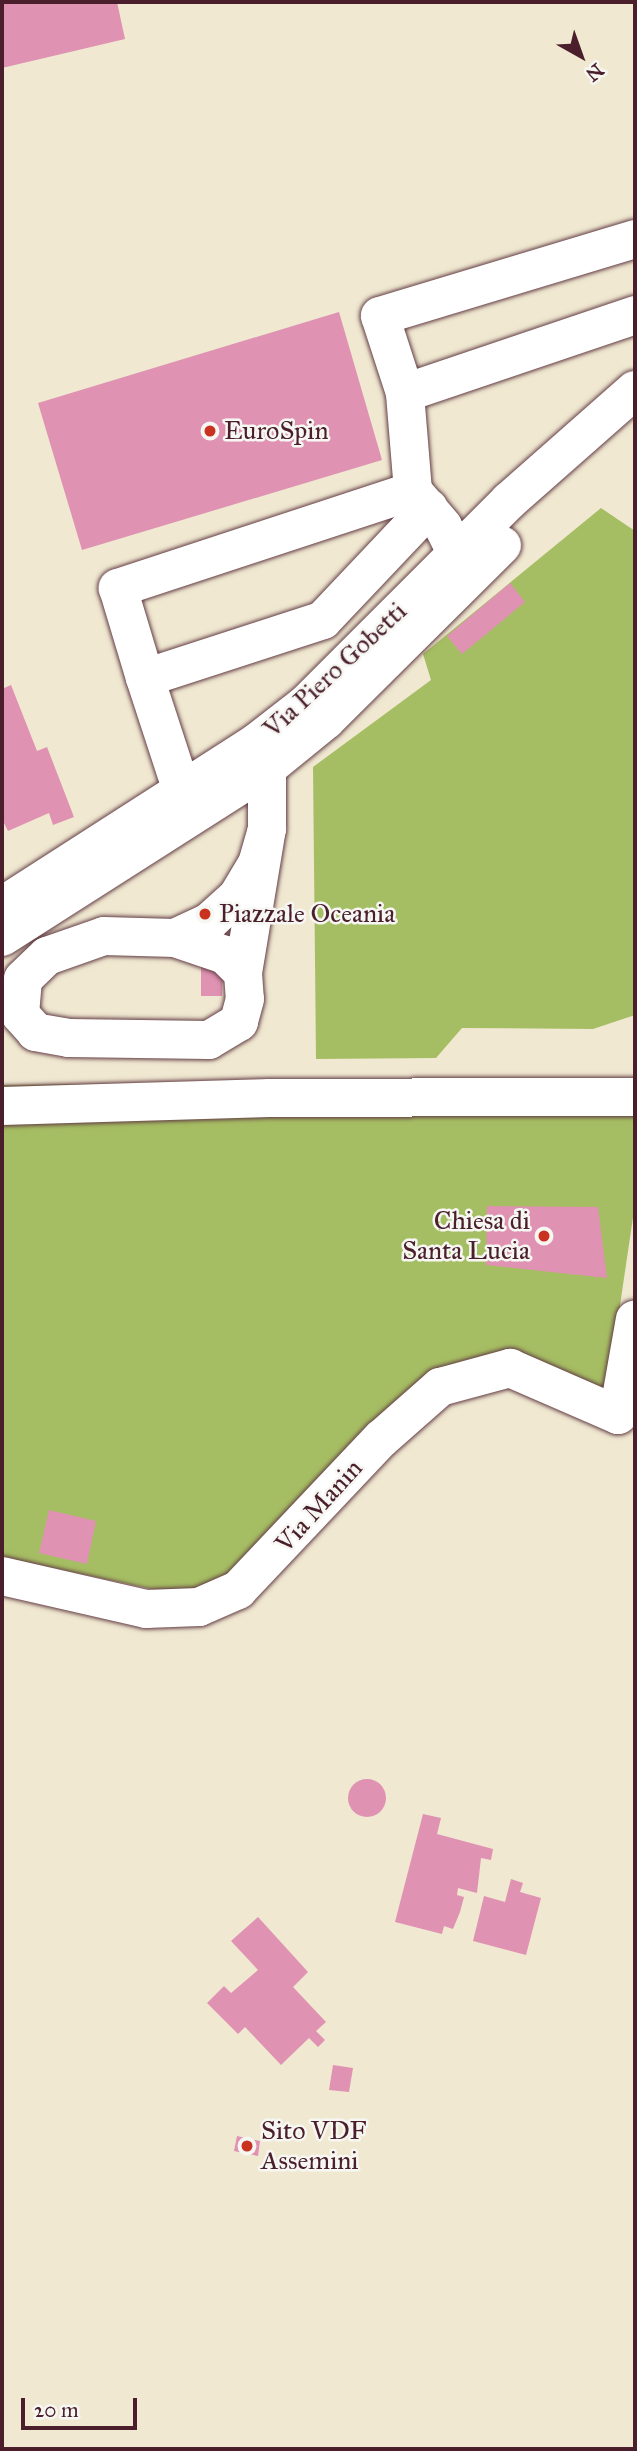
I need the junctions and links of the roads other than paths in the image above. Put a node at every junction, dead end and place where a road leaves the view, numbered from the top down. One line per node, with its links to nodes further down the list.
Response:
1 (635, 239): 4 (main road)
2 (635, 315): 4 (main road)
3 (635, 390): 7 (main road, Via Piero Gobetti)
4 (405, 393): 6 (main road)
5 (635, 424): 9 (main road, Via Piero Gobetti)
6 (421, 499): 7 (main road); 8 (main road); 8 (main road)
7 (457, 554): 10 (main road, Via Piero Gobetti)
8 (145, 678): 10 (main road)
9 (267, 768): 11 (main road); 13 (main road, Via Piero Gobetti)
10 (181, 788): 12 (main road, Via Piero Gobetti)
11 (267, 828): 14 (main road); 15 (main road)
12 (2, 906)
13 (2, 937)
14 (175, 938): 15 (main road); 15 (main road)
15 (243, 973)
16 (635, 1097): 17 (main road)
17 (2, 1106)
18 (635, 1319): 19 (main road, Via Manin)
19 (2, 1576)

